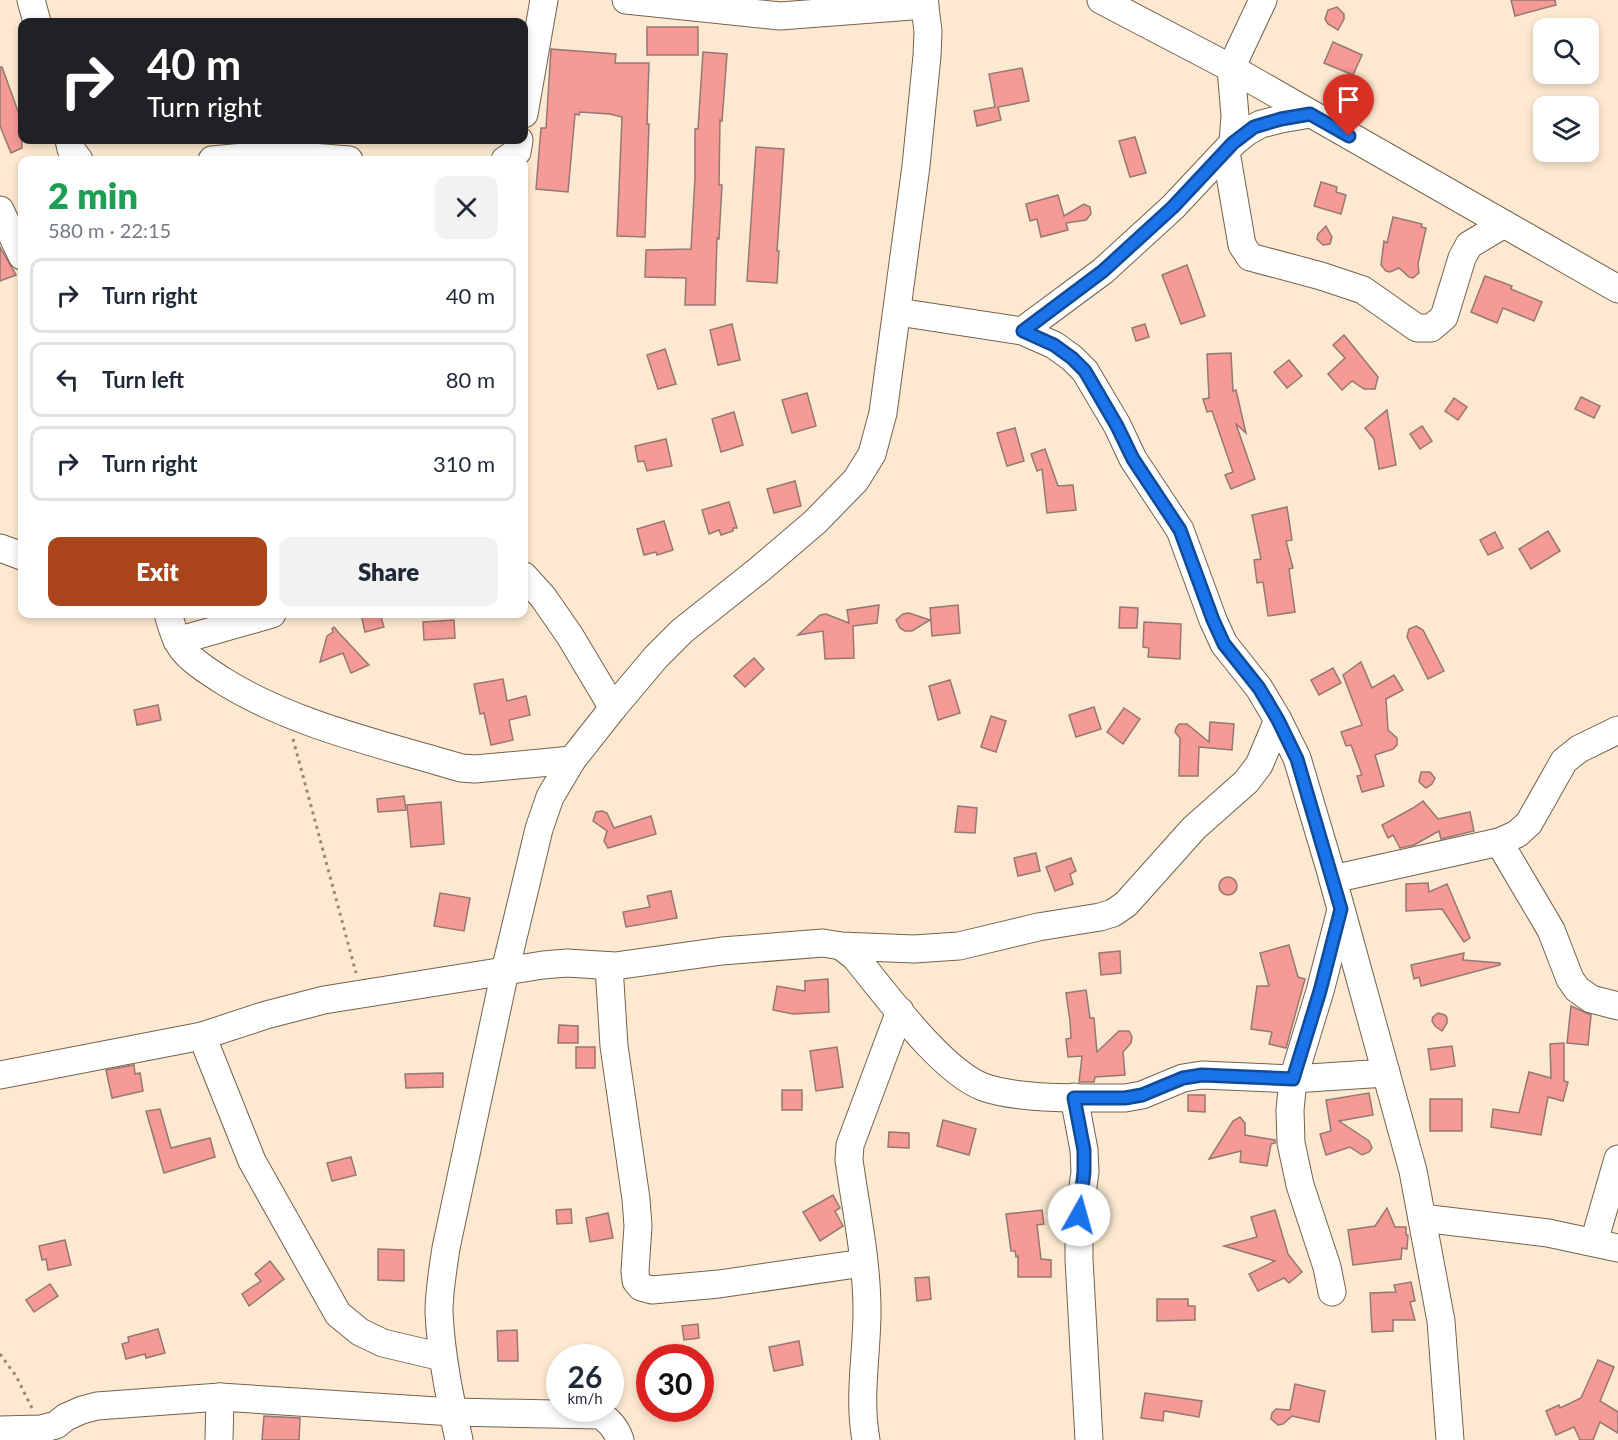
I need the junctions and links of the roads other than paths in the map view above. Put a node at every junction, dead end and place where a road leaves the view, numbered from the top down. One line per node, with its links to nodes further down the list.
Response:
1 (32, 0): 7 (street)
2 (544, 0): 9 (street)
3 (626, 0): 6 (street)
4 (1101, 0): 8 (street)
5 (1263, 0): 8 (street)
6 (924, 2): 20 (street)
7 (37, 18)
8 (1231, 68): 10 (street); 12 (street)
9 (528, 91)
10 (1310, 114): 12 (street); 17 (street)
11 (518, 144): 15 (street)
12 (1229, 147): 17 (street); 21 (street)
13 (253, 156): 14 (street)
14 (299, 156)
15 (511, 156)
16 (0, 210): 18 (street)
17 (1504, 224): 19 (street)
18 (18, 248)
19 (1618, 289)
20 (898, 312): 21 (street); 28 (street)
21 (1023, 331): 29 (street)
22 (0, 548): 23 (street)
23 (18, 555)
24 (528, 580): 28 (street)
25 (169, 618): 27 (street)
26 (258, 618): 27 (street)
27 (177, 641): 31 (street)
28 (613, 708): 31 (street)
29 (1278, 720): 33 (street); 35 (street)
30 (1618, 730): 32 (street)
31 (572, 760): 37 (street)
32 (1499, 842): 33 (street); 38 (street)
33 (1333, 879): 34 (street)
34 (1341, 909): 41 (street); 43 (street)
35 (841, 946): 36 (street); 39 (street)
36 (609, 966): 37 (street); 48 (street)
37 (505, 971): 40 (street); 50 (street)
38 (1618, 1006)
39 (900, 1011): 44 (street); 48 (street)
40 (202, 1036): 42 (street); 50 (street)
41 (1386, 1073): 43 (street); 46 (street)
42 (0, 1075)
43 (1293, 1079): 44 (street); 49 (street)
44 (1074, 1098): 59 (street)
45 (1618, 1159): 47 (street)
46 (1422, 1218): 47 (street); 60 (street)
47 (1606, 1245)
48 (863, 1263): 58 (street)
49 (1332, 1292)
50 (442, 1357): 52 (street)
51 (220, 1397): 52 (street); 53 (street); 55 (street)
52 (453, 1413): 56 (street); 57 (street)
53 (67, 1429): 54 (street)
54 (0, 1430)
55 (219, 1440)
56 (459, 1440)
57 (620, 1440)
58 (866, 1440)
59 (1089, 1440)
60 (1450, 1440)

